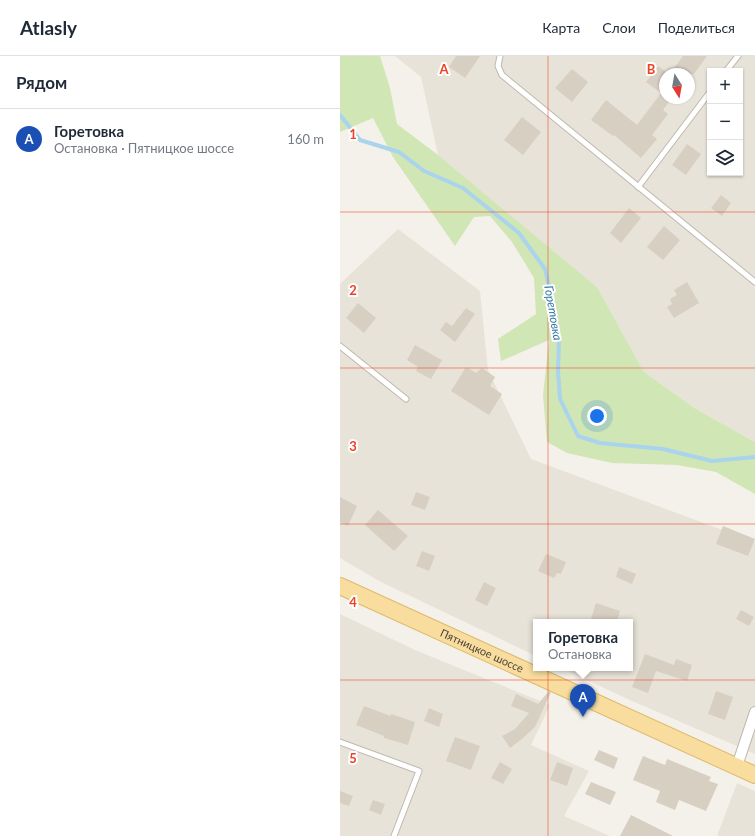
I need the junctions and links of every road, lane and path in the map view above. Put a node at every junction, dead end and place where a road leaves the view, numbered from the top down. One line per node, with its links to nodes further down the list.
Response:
1 (500, 56): 5 (lane)
2 (738, 56): 3 (lane)
3 (728, 68)
4 (707, 96): 5 (lane)
5 (638, 187): 6 (lane)
6 (755, 282)
7 (340, 346): 8 (lane)
8 (406, 399)
9 (340, 586): 12 (main road, Пятницкое шоссе)
10 (755, 712): 12 (street)
11 (340, 742): 14 (lane)
12 (737, 766): 13 (main road, Пятницкое шоссе)
13 (755, 775)
14 (394, 836)

